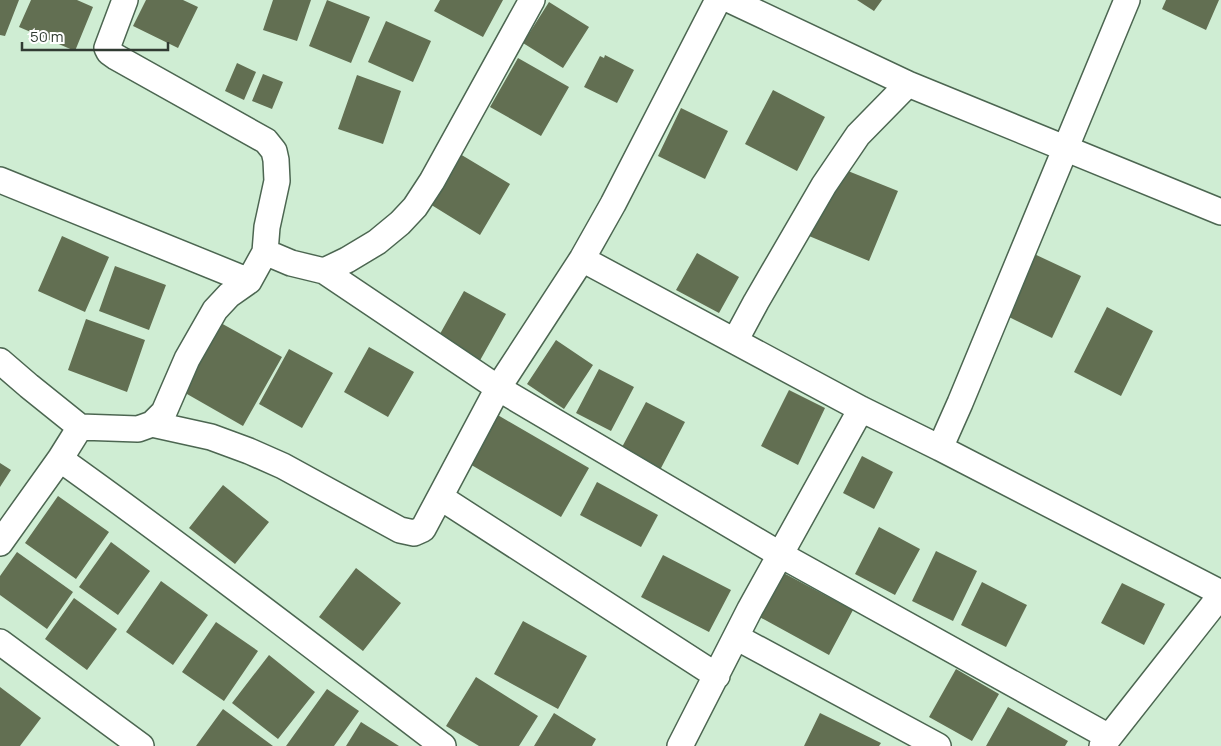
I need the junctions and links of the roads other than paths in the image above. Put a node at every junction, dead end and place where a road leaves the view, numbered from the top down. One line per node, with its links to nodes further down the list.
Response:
1 (125, 0): 10 (street)
2 (532, 0): 12 (street)
3 (718, 0): 11 (street)
4 (730, 0): 6 (street)
5 (1127, 0): 7 (street)
6 (908, 84): 7 (street); 14 (street)
7 (1065, 148): 9 (street); 20 (street)
8 (0, 180): 13 (street)
9 (1221, 212)
10 (265, 252): 12 (street); 13 (street)
11 (582, 259): 14 (street); 16 (street)
12 (324, 271): 16 (street)
13 (249, 281): 18 (street)
14 (734, 341): 17 (street)
15 (0, 361): 19 (street)
16 (498, 388): 22 (street); 24 (street)
17 (861, 410): 20 (street); 24 (street)
18 (152, 424): 19 (street); 22 (street)
19 (80, 427): 21 (street)
20 (940, 448): 25 (street)
21 (60, 459): 23 (street); 31 (street)
22 (440, 497): 28 (street)
23 (0, 543)
24 (781, 555): 26 (street); 29 (street)
25 (1221, 594): 29 (street)
26 (736, 637): 28 (street); 33 (street)
27 (0, 642): 30 (street)
28 (716, 676): 32 (street)
29 (1106, 741)
30 (141, 746)
31 (443, 746)
32 (680, 746)
33 (938, 746)

